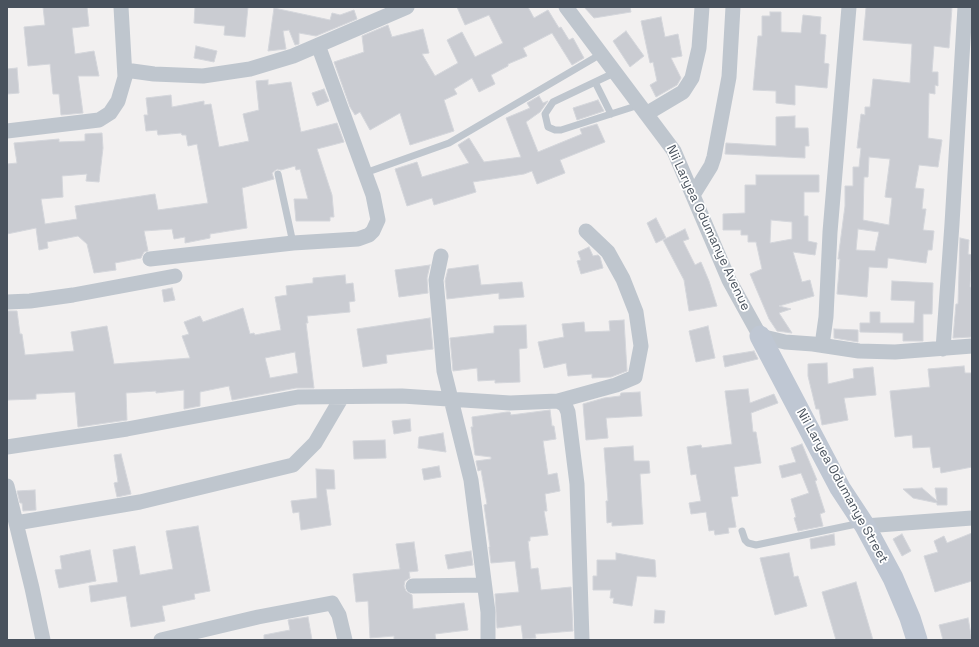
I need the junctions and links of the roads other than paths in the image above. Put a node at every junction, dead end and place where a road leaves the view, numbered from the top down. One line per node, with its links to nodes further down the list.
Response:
1 (121, 7): 10 (street)
2 (407, 7): 8 (street)
3 (566, 7): 9 (street, Nii Laryea Odumanye Avenue)
4 (702, 7): 13 (street)
5 (734, 7): 18 (street)
6 (849, 7): 26 (street)
7 (965, 7): 28 (street)
8 (318, 45): 10 (street); 16 (street)
9 (601, 53): 11 (street, Nii Laryea Odumanye Avenue); 16 (lane)
10 (125, 70): 15 (street)
11 (616, 72): 12 (lane); 13 (street, Nii Laryea Odumanye Avenue)
12 (595, 82): 14 (lane); 14 (lane)
13 (643, 109): 14 (lane); 18 (street, Nii Laryea Odumanye Avenue)
14 (611, 114)
15 (7, 131)
16 (365, 173): 20 (street)
17 (278, 174): 20 (lane)
18 (693, 195): 25 (street, Nii Laryea Odumanye Avenue)
19 (586, 231): 31 (street)
20 (293, 243): 22 (street)
21 (441, 256): 30 (street)
22 (150, 259)
23 (175, 276): 24 (street)
24 (7, 302)
25 (760, 336): 26 (street); 36 (street, Nii Laryea Odumanye Street)
26 (822, 346): 28 (street)
27 (972, 346): 28 (street)
28 (943, 349)
29 (342, 397): 30 (street); 32 (street); 35 (street)
30 (450, 400): 31 (street); 38 (street)
31 (558, 401): 44 (street)
32 (7, 447)
33 (7, 486): 35 (street)
34 (972, 518): 36 (street)
35 (16, 523): 40 (street)
36 (864, 524): 37 (lane); 45 (street, Nii Laryea Odumanye Street)
37 (742, 531)
38 (484, 585): 39 (street); 43 (street)
39 (413, 586)
40 (43, 640)
41 (161, 640): 42 (street)
42 (344, 640)
43 (488, 640)
44 (582, 640)
45 (917, 640)

